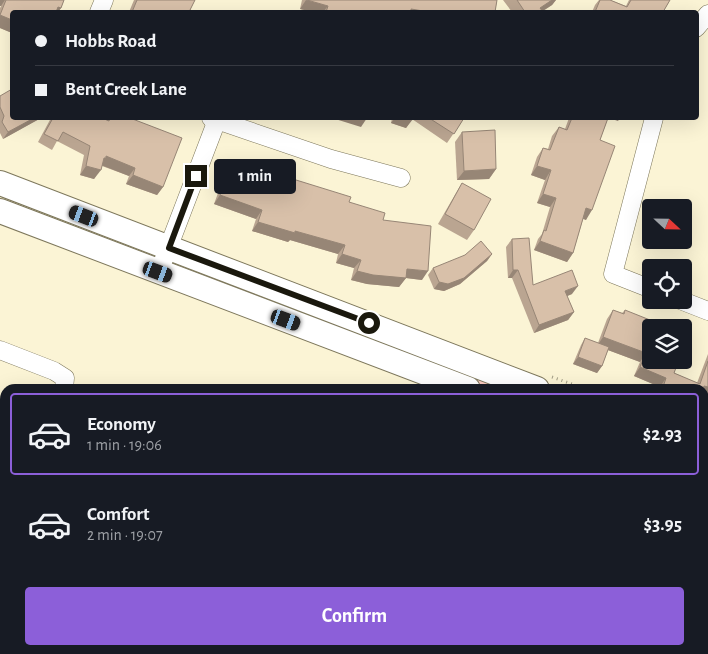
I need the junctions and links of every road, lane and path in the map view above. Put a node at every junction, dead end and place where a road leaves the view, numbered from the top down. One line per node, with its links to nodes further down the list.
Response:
1 (708, 14): 2 (street)
2 (699, 24)
3 (214, 120): 9 (street)
4 (217, 120): 6 (street)
5 (653, 120): 11 (street)
6 (401, 178)
7 (0, 183): 9 (street)
8 (0, 211): 10 (street)
9 (169, 248): 10 (street); 14 (street)
10 (158, 272): 16 (street)
11 (642, 285)
12 (692, 305): 13 (street)
13 (708, 311)
14 (386, 330): 16 (street); 19 (street)
15 (0, 350): 17 (street)
16 (377, 354): 18 (street)
17 (65, 384)
18 (455, 384)
19 (524, 384)

